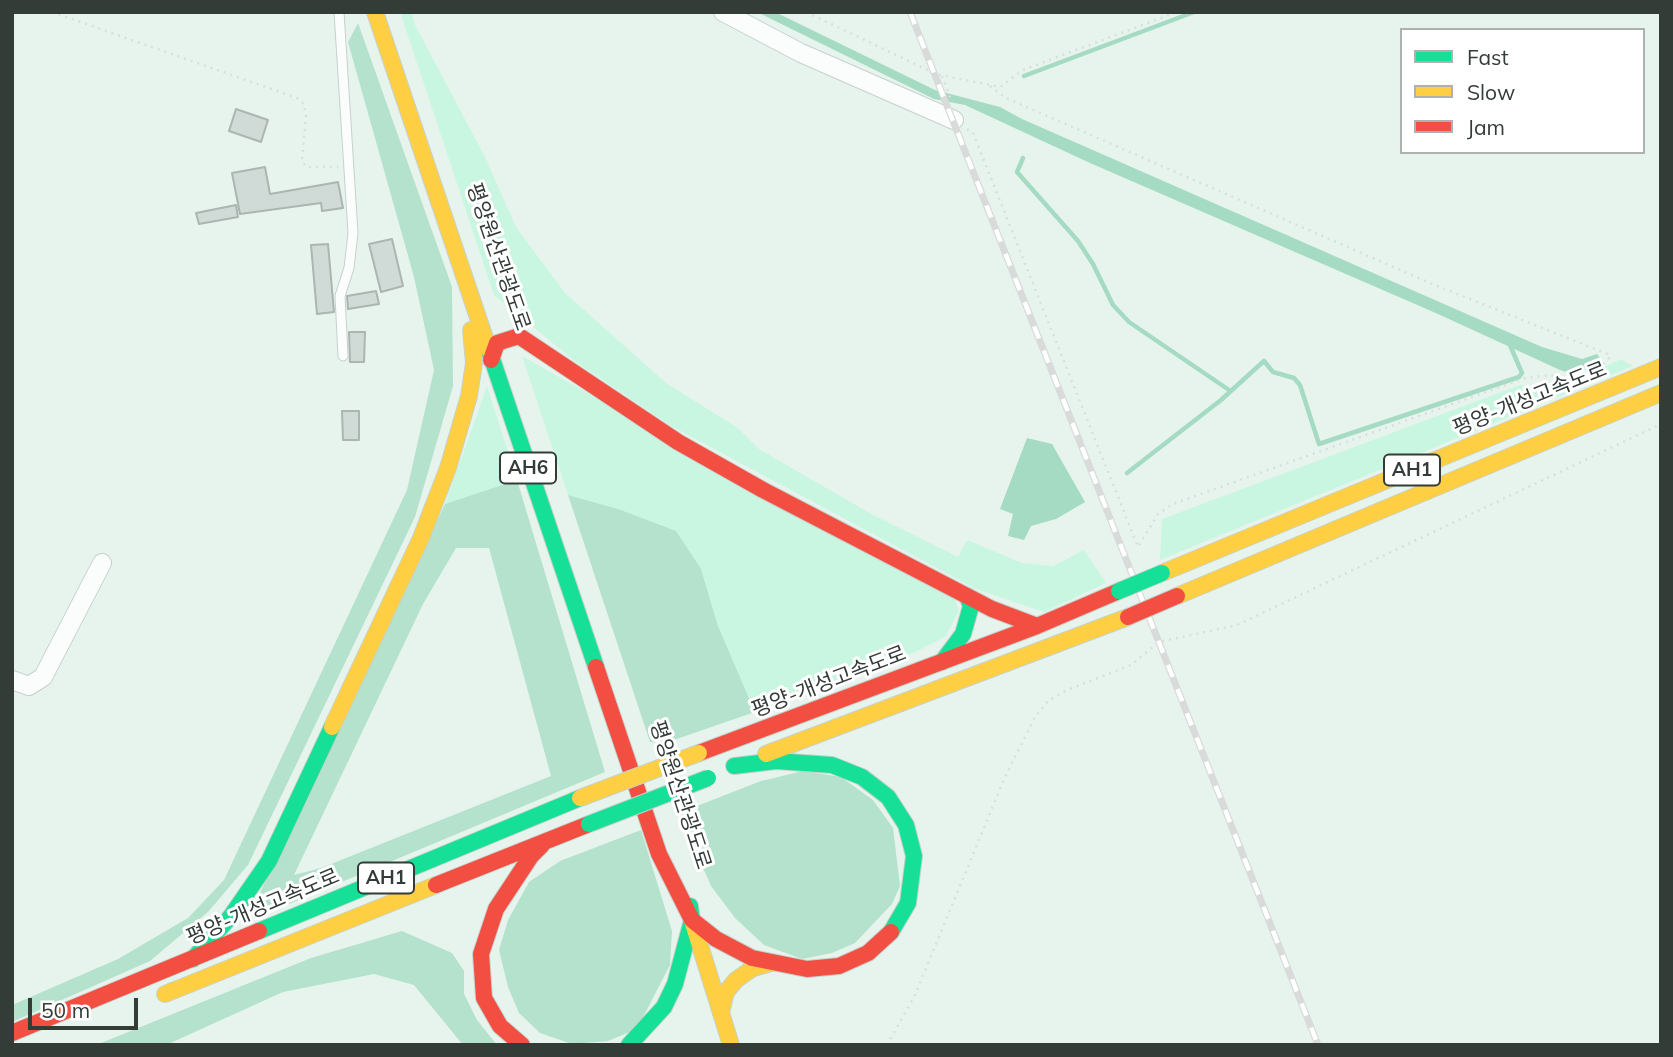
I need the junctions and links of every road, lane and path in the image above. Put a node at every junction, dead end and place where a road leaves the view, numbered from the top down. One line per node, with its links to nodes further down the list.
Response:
1 (52, 12): 11 (path)
2 (339, 12): 11 (lane)
3 (375, 12): 13 (main road, 평양원산관광도로 / AH6)
4 (390, 12): 12 (main road, 평양원산관광도로)
5 (723, 12): 10 (street)
6 (806, 12): 8 (path)
7 (1177, 12): 9 (path)
8 (942, 76): 9 (path); 10 (path)
9 (990, 86): 18 (path)
10 (954, 120): 20 (path)
11 (348, 164): 16 (lane)
12 (467, 233)
13 (469, 294): 17 (main road, 평양원산관광도로 / AH6); 34 (main road)
14 (498, 321): 15 (main road, 평양원산관광도로)
15 (507, 347): 17 (main road); 24 (main road)
16 (343, 356)
17 (491, 360): 33 (main road, 평양원산관광도로 / AH6)
18 (1607, 364)
19 (1661, 368): 25 (main road, 평양-개성고속도로 / AH1, bridge)
20 (1570, 380)
21 (1661, 393): 29 (main road, 평양-개성고속도로 / AH1, bridge)
22 (1661, 424): 42 (path)
23 (102, 564): 27 (street)
24 (967, 596): 25 (main road); 26 (main road)
25 (1037, 626): 26 (main road, 평양-개성고속도로 / AH1)
26 (942, 662): 34 (main road, 평양-개성고속도로 / AH1, bridge)
27 (12, 680)
28 (644, 749): 30 (main road, 평양원산관광도로)
29 (734, 766): 31 (main road, 평양-개성고속도로 / AH1, bridge); 35 (main road)
30 (666, 815)
31 (546, 841): 36 (main road, 평양-개성고속도로 / AH1); 39 (main road)
32 (684, 868): 33 (main road, 평양원산관광도로)
33 (692, 920): 35 (main road); 37 (main road); 40 (main road)
34 (193, 959): 38 (main road, 평양-개성고속도로 / AH1)
35 (771, 963): 37 (main road)
36 (153, 999)
37 (721, 1013): 41 (main road)
38 (12, 1033)
39 (522, 1045)
40 (629, 1045)
41 (731, 1045)
42 (887, 1045)

